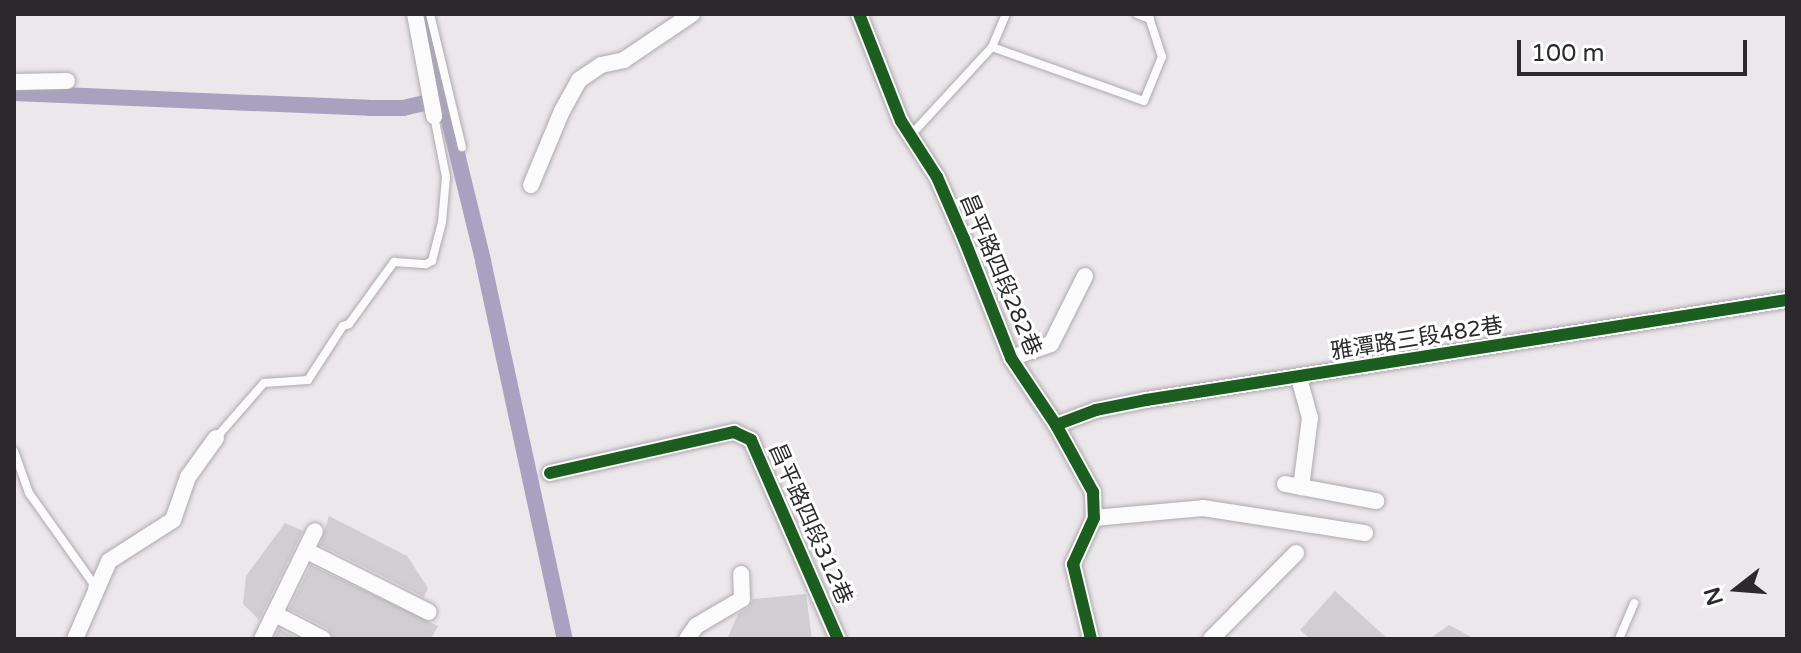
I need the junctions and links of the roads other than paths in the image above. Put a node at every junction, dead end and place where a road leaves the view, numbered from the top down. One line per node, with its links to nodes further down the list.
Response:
1 (415, 14): 10 (street)
2 (430, 14): 12 (lane)
3 (692, 14): 13 (street)
4 (859, 14): 11 (street, 昌平路四段282巷)
5 (1006, 14): 7 (lane)
6 (1137, 14): 7 (lane)
7 (992, 47): 11 (lane)
8 (67, 81): 9 (street)
9 (14, 82)
10 (434, 116): 19 (lane)
11 (910, 137): 16 (street, 昌平路四段282巷)
12 (462, 147)
13 (531, 185)
14 (1085, 276): 16 (street)
15 (1787, 300): 17 (street, 雅潭路三段482巷)
16 (1011, 358): 18 (street, 昌平路四段282巷)
17 (1299, 378): 18 (street, 雅潭路三段482巷); 22 (street)
18 (1056, 425): 23 (street, 昌平路四段282巷)
19 (216, 438): 30 (street)
20 (14, 451): 30 (lane)
21 (550, 473): 37 (street, 昌平路四段312巷)
22 (1376, 501)
23 (1094, 518): 25 (street); 38 (street)
24 (315, 531): 26 (street)
25 (1365, 533)
26 (307, 551): 31 (street); 32 (street)
27 (1296, 553): 39 (street)
28 (741, 574): 36 (street)
29 (1634, 603): 40 (lane)
30 (89, 612): 33 (street)
31 (429, 612)
32 (275, 614): 34 (street); 35 (street)
33 (75, 639)
34 (262, 639)
35 (323, 639)
36 (687, 639)
37 (838, 639)
38 (1091, 639)
39 (1211, 639)
40 (1619, 639)

